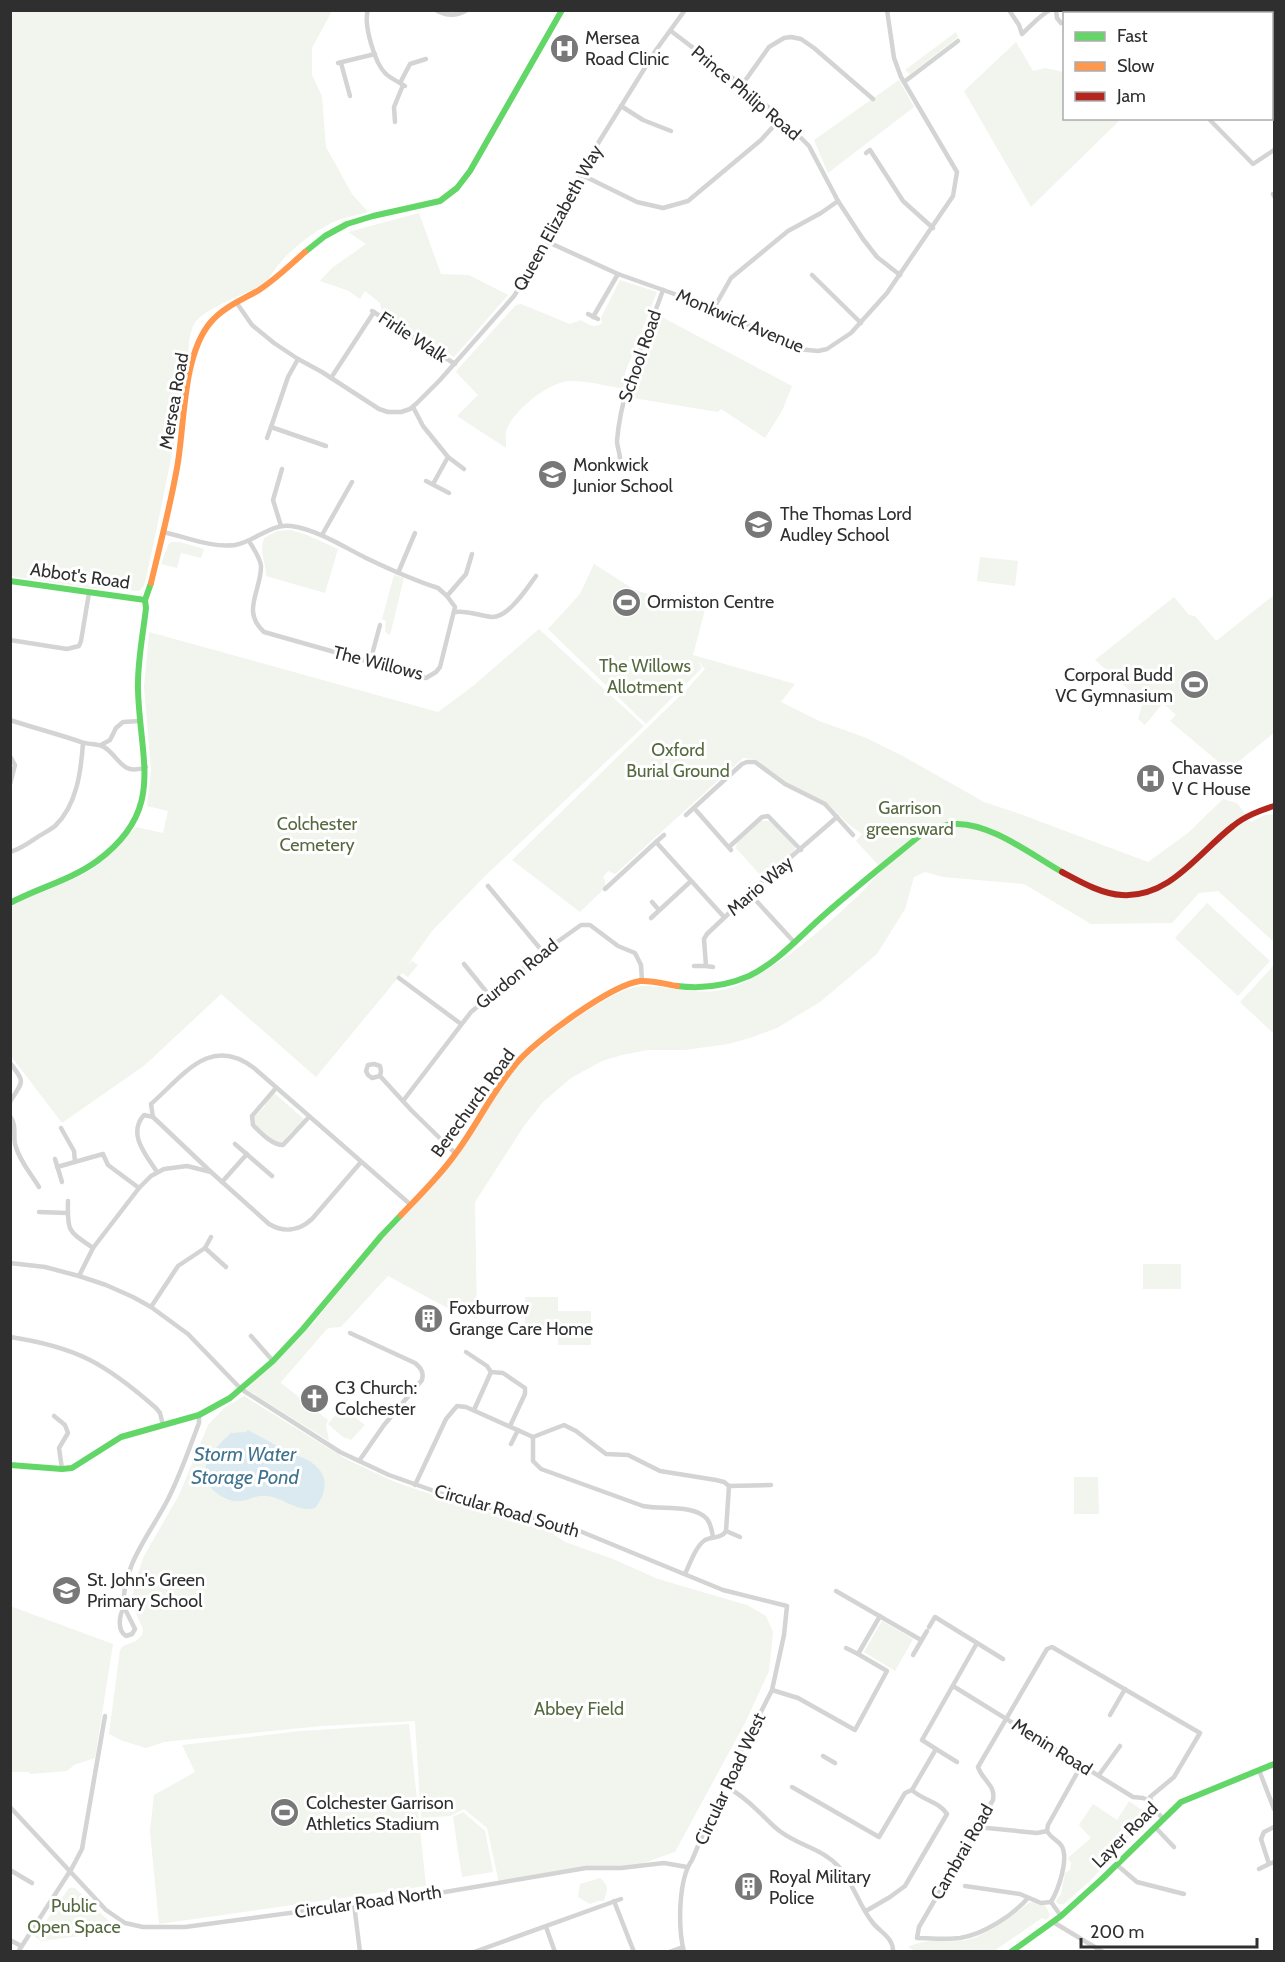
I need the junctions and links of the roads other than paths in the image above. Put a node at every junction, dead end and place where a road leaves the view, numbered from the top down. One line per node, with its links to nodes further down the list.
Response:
1 (368, 10): 16 (street)
2 (436, 10): 3 (street)
3 (467, 10)
4 (562, 10): 41 (street, Mersea Road)
5 (887, 10): 19 (street, Monkwick Avenue)
6 (1009, 10): 12 (street)
7 (1050, 10): 12 (street)
8 (1056, 10): 10 (street)
9 (682, 12): 11 (street, Queen Elizabeth Way)
10 (1061, 23)
11 (670, 31): 21 (street, Prince Philip Road); 26 (street, Queen Elizabeth Way)
12 (1023, 34): 14 (street)
13 (958, 40): 19 (street)
14 (1024, 41)
15 (344, 54): 18 (street)
16 (375, 54): 18 (street); 20 (street)
17 (426, 59): 20 (street)
18 (342, 62): 23 (street)
19 (904, 82): 35 (street, Monkwick Avenue)
20 (402, 85): 29 (street)
21 (742, 86): 22 (street); 27 (street, Prince Philip Road)
22 (868, 94): 24 (street); 25 (street)
23 (350, 96)
24 (862, 99)
25 (873, 99)
26 (621, 106): 30 (street); 33 (street, Queen Elizabeth Way)
27 (781, 118): 33 (street); 34 (street, Prince Philip Road)
28 (1210, 120): 32 (street)
29 (395, 122)
30 (671, 131)
31 (870, 150): 35 (street)
32 (1275, 150)
33 (582, 175): 36 (street, Queen Elizabeth Way)
34 (838, 201): 39 (street, Prince Philip Road); 42 (street)
35 (933, 228): 39 (street, Monkwick Avenue)
36 (548, 242): 37 (street, Monkwick Avenue); 46 (street, Queen Elizabeth Way)
37 (618, 274): 40 (street, Monkwick Avenue); 43 (street)
38 (812, 275): 44 (street)
39 (900, 275): 44 (street, Monkwick Avenue)
40 (663, 290): 42 (street, Monkwick Avenue); 53 (street, School Road)
41 (236, 302): 45 (street); 65 (street, Mersea Road)
42 (714, 308): 44 (street, Monkwick Avenue)
43 (593, 317)
44 (861, 322)
45 (298, 359): 47 (street); 49 (street)
46 (455, 364): 47 (street, Firlie Walk); 48 (street, Queen Elizabeth Way)
47 (331, 378): 48 (street)
48 (413, 407): 52 (street)
49 (271, 427): 50 (street); 51 (street)
50 (267, 438)
51 (326, 446)
52 (448, 457): 55 (street); 60 (street)
53 (620, 459)
54 (282, 469): 57 (street)
55 (464, 469)
56 (426, 480): 60 (street)
57 (279, 482): 59 (street); 64 (street)
58 (352, 482): 61 (street)
59 (286, 484)
60 (433, 484): 62 (street)
61 (348, 492): 63 (street); 67 (street)
62 (449, 493)
63 (354, 494)
64 (281, 526): 67 (street); 68 (street)
65 (163, 532): 68 (street); 77 (street, Mersea Road)
66 (415, 533): 70 (street)
67 (322, 535): 70 (street)
68 (249, 541): 83 (street, The Willows)
69 (472, 554): 76 (street)
70 (398, 573): 76 (street)
71 (536, 576): 73 (street)
72 (10, 581): 74 (street, Abbot's Road)
73 (525, 590): 75 (street); 78 (street)
74 (88, 593): 77 (street, Abbot's Road); 82 (street)
75 (531, 595)
76 (447, 596): 78 (street)
77 (145, 600): 85 (street, Mersea Road)
78 (455, 612): 83 (street, The Willows)
79 (380, 625): 80 (street)
80 (377, 636): 81 (street); 83 (street)
81 (386, 638)
82 (10, 640)
83 (370, 662)
84 (10, 720): 86 (street)
85 (140, 721): 87 (street); 89 (street, Mersea Road)
86 (83, 743): 87 (street); 99 (street)
87 (101, 746): 89 (street)
88 (10, 756): 90 (street)
89 (146, 767): 107 (street, Mersea Road)
90 (11, 784)
91 (1275, 806): 111 (street, Berechurch Road)
92 (694, 808): 93 (street); 94 (street); 98 (street)
93 (686, 815)
94 (837, 817): 96 (street); 98 (street, Mario Way)
95 (664, 835): 97 (street)
96 (854, 835)
97 (656, 842): 101 (street); 102 (street)
98 (801, 850): 105 (street, Mario Way)
99 (10, 852)
100 (609, 876): 101 (street)
101 (613, 880): 104 (street)
102 (691, 881): 108 (street); 109 (street)
103 (489, 886): 112 (street)
104 (605, 888)
105 (750, 894): 109 (street, Mario Way); 111 (street)
106 (652, 902): 108 (street)
107 (10, 903)
108 (659, 910): 110 (street)
109 (724, 917): 115 (street, Mario Way)
110 (651, 918)
111 (795, 943): 118 (street, Berechurch Road)
112 (543, 952): 118 (street, Gurdon Road); 119 (street, Gurdon Road)
113 (464, 964): 119 (street)
114 (694, 966): 115 (street)
115 (706, 966): 116 (street)
116 (713, 967)
117 (399, 978): 120 (street)
118 (642, 981): 133 (street, Berechurch Road)
119 (489, 995): 120 (street, Gurdon Road)
120 (461, 1024): 124 (street, Gurdon Road)
121 (10, 1063): 125 (street)
122 (380, 1076): 124 (street)
123 (276, 1088): 127 (street); 128 (street); 128 (street)
124 (403, 1101): 133 (street)
125 (10, 1102)
126 (10, 1116): 144 (street)
127 (153, 1117): 131 (street); 139 (street)
128 (309, 1117): 136 (street)
129 (61, 1128): 135 (street)
130 (235, 1144): 132 (street)
131 (192, 1154): 137 (street); 140 (street)
132 (248, 1154): 141 (street); 143 (street)
133 (456, 1154): 147 (street, Berechurch Road)
134 (55, 1159): 138 (street)
135 (75, 1162): 138 (street); 145 (street)
136 (361, 1162): 143 (street); 147 (street)
137 (187, 1166): 139 (street); 140 (street)
138 (57, 1167): 142 (street)
139 (157, 1172): 145 (street)
140 (211, 1172): 143 (street)
141 (272, 1176)
142 (62, 1182)
143 (222, 1182)
144 (39, 1187)
145 (139, 1188): 151 (street)
146 (68, 1201): 149 (street)
147 (411, 1205): 162 (street, Berechurch Road)
148 (39, 1212): 149 (street)
149 (67, 1213): 151 (street)
150 (211, 1237): 152 (street)
151 (93, 1248): 155 (street)
152 (205, 1248): 154 (street); 156 (street)
153 (10, 1263): 155 (street, Circular Road South)
154 (226, 1267)
155 (79, 1276): 156 (street, Circular Road South)
156 (151, 1307): 165 (street, Circular Road South)
157 (350, 1333): 176 (street)
158 (251, 1336): 162 (street)
159 (10, 1337): 169 (street)
160 (466, 1352): 161 (street)
161 (473, 1356): 163 (street); 164 (street)
162 (273, 1361): 165 (street, Berechurch Road)
163 (470, 1361)
164 (491, 1372): 166 (street); 170 (street)
165 (241, 1389): 167 (street, Berechurch Road); 176 (street, Circular Road South)
166 (474, 1410): 170 (street); 179 (street)
167 (200, 1415): 169 (street, Berechurch Road); 188 (street)
168 (54, 1416): 172 (street)
169 (163, 1425): 178 (street, Berechurch Road)
170 (510, 1426): 171 (street)
171 (518, 1430): 174 (street); 175 (street)
172 (67, 1435): 173 (street); 178 (street)
173 (75, 1436)
174 (533, 1437): 181 (street); 183 (street)
175 (511, 1444)
176 (359, 1461): 179 (street, Circular Road South)
177 (10, 1465): 178 (street, Berechurch Road)
178 (62, 1469)
179 (416, 1485): 185 (street, Circular Road South)
180 (771, 1485): 181 (street)
181 (729, 1486): 182 (street)
182 (726, 1531): 183 (street); 184 (street)
183 (713, 1537): 185 (street)
184 (740, 1537)
185 (685, 1574): 187 (street, Circular Road South)
186 (836, 1591): 189 (street)
187 (787, 1606): 198 (street, Circular Road West)
188 (124, 1607): 188 (street)
189 (880, 1616): 190 (street); 193 (street)
190 (921, 1640): 191 (street); 194 (street)
191 (977, 1643): 195 (street); 196 (street)
192 (846, 1648): 193 (street)
193 (858, 1654): 198 (street)
194 (913, 1655)
195 (1003, 1659)
196 (953, 1686): 201 (street, Menin Road); 203 (street)
197 (1125, 1689): 199 (street); 201 (street, Cambrai Road); 214 (street)
198 (772, 1690): 211 (street, Circular Road West)
199 (1110, 1715)
200 (105, 1716): 228 (street)
201 (1006, 1718): 208 (street, Menin Road); 218 (street, Cambrai Road)
202 (1120, 1746): 210 (street, Menin Road)
203 (936, 1749): 206 (street); 213 (street)
204 (823, 1756): 205 (street)
205 (835, 1762)
206 (957, 1762)
207 (1275, 1764): 209 (street, Layer Road)
208 (1081, 1766): 210 (street, Menin Road); 221 (street)
209 (1259, 1770): 216 (street); 217 (street, Layer Road)
210 (1099, 1775): 214 (street, Menin Road)
211 (724, 1785): 225 (street, Circular Road West); 237 (street)
212 (792, 1787): 213 (street)
213 (912, 1790): 237 (street)
214 (1150, 1802): 217 (street)
215 (10, 1808): 228 (street, Circular Road North)
216 (1275, 1809)
217 (1163, 1819): 219 (street, Layer Road)
218 (977, 1827): 221 (street); 232 (street, Cambrai Road)
219 (1155, 1827): 222 (street); 224 (street, Layer Road)
220 (1275, 1827): 223 (street)
221 (1047, 1831): 235 (street)
222 (1174, 1847)
223 (1272, 1863): 226 (street)
224 (1117, 1865): 231 (street); 238 (street, Layer Road)
225 (687, 1867): 236 (street, Circular Road North); 243 (street, Circular Road West)
226 (1259, 1869)
227 (10, 1870): 229 (street)
228 (69, 1871): 236 (street, Circular Road North); 242 (street)
229 (32, 1883)
230 (965, 1886): 232 (street)
231 (1184, 1894)
232 (1028, 1898): 235 (street)
233 (621, 1899): 234 (street)
234 (614, 1901): 240 (street); 247 (street)
235 (1051, 1902): 238 (street)
236 (354, 1904): 244 (street)
237 (866, 1911): 249 (street)
238 (1061, 1916): 239 (street, Layer Road)
239 (1053, 1922): 250 (street, Layer Road); 251 (street)
240 (546, 1927): 245 (street); 246 (street)
241 (10, 1940): 242 (street)
242 (19, 1949)
243 (683, 1949): 248 (street)
244 (360, 1952)
245 (474, 1952)
246 (555, 1952)
247 (634, 1952)
248 (669, 1952)
249 (893, 1952)
250 (1011, 1952)
251 (1103, 1952)

